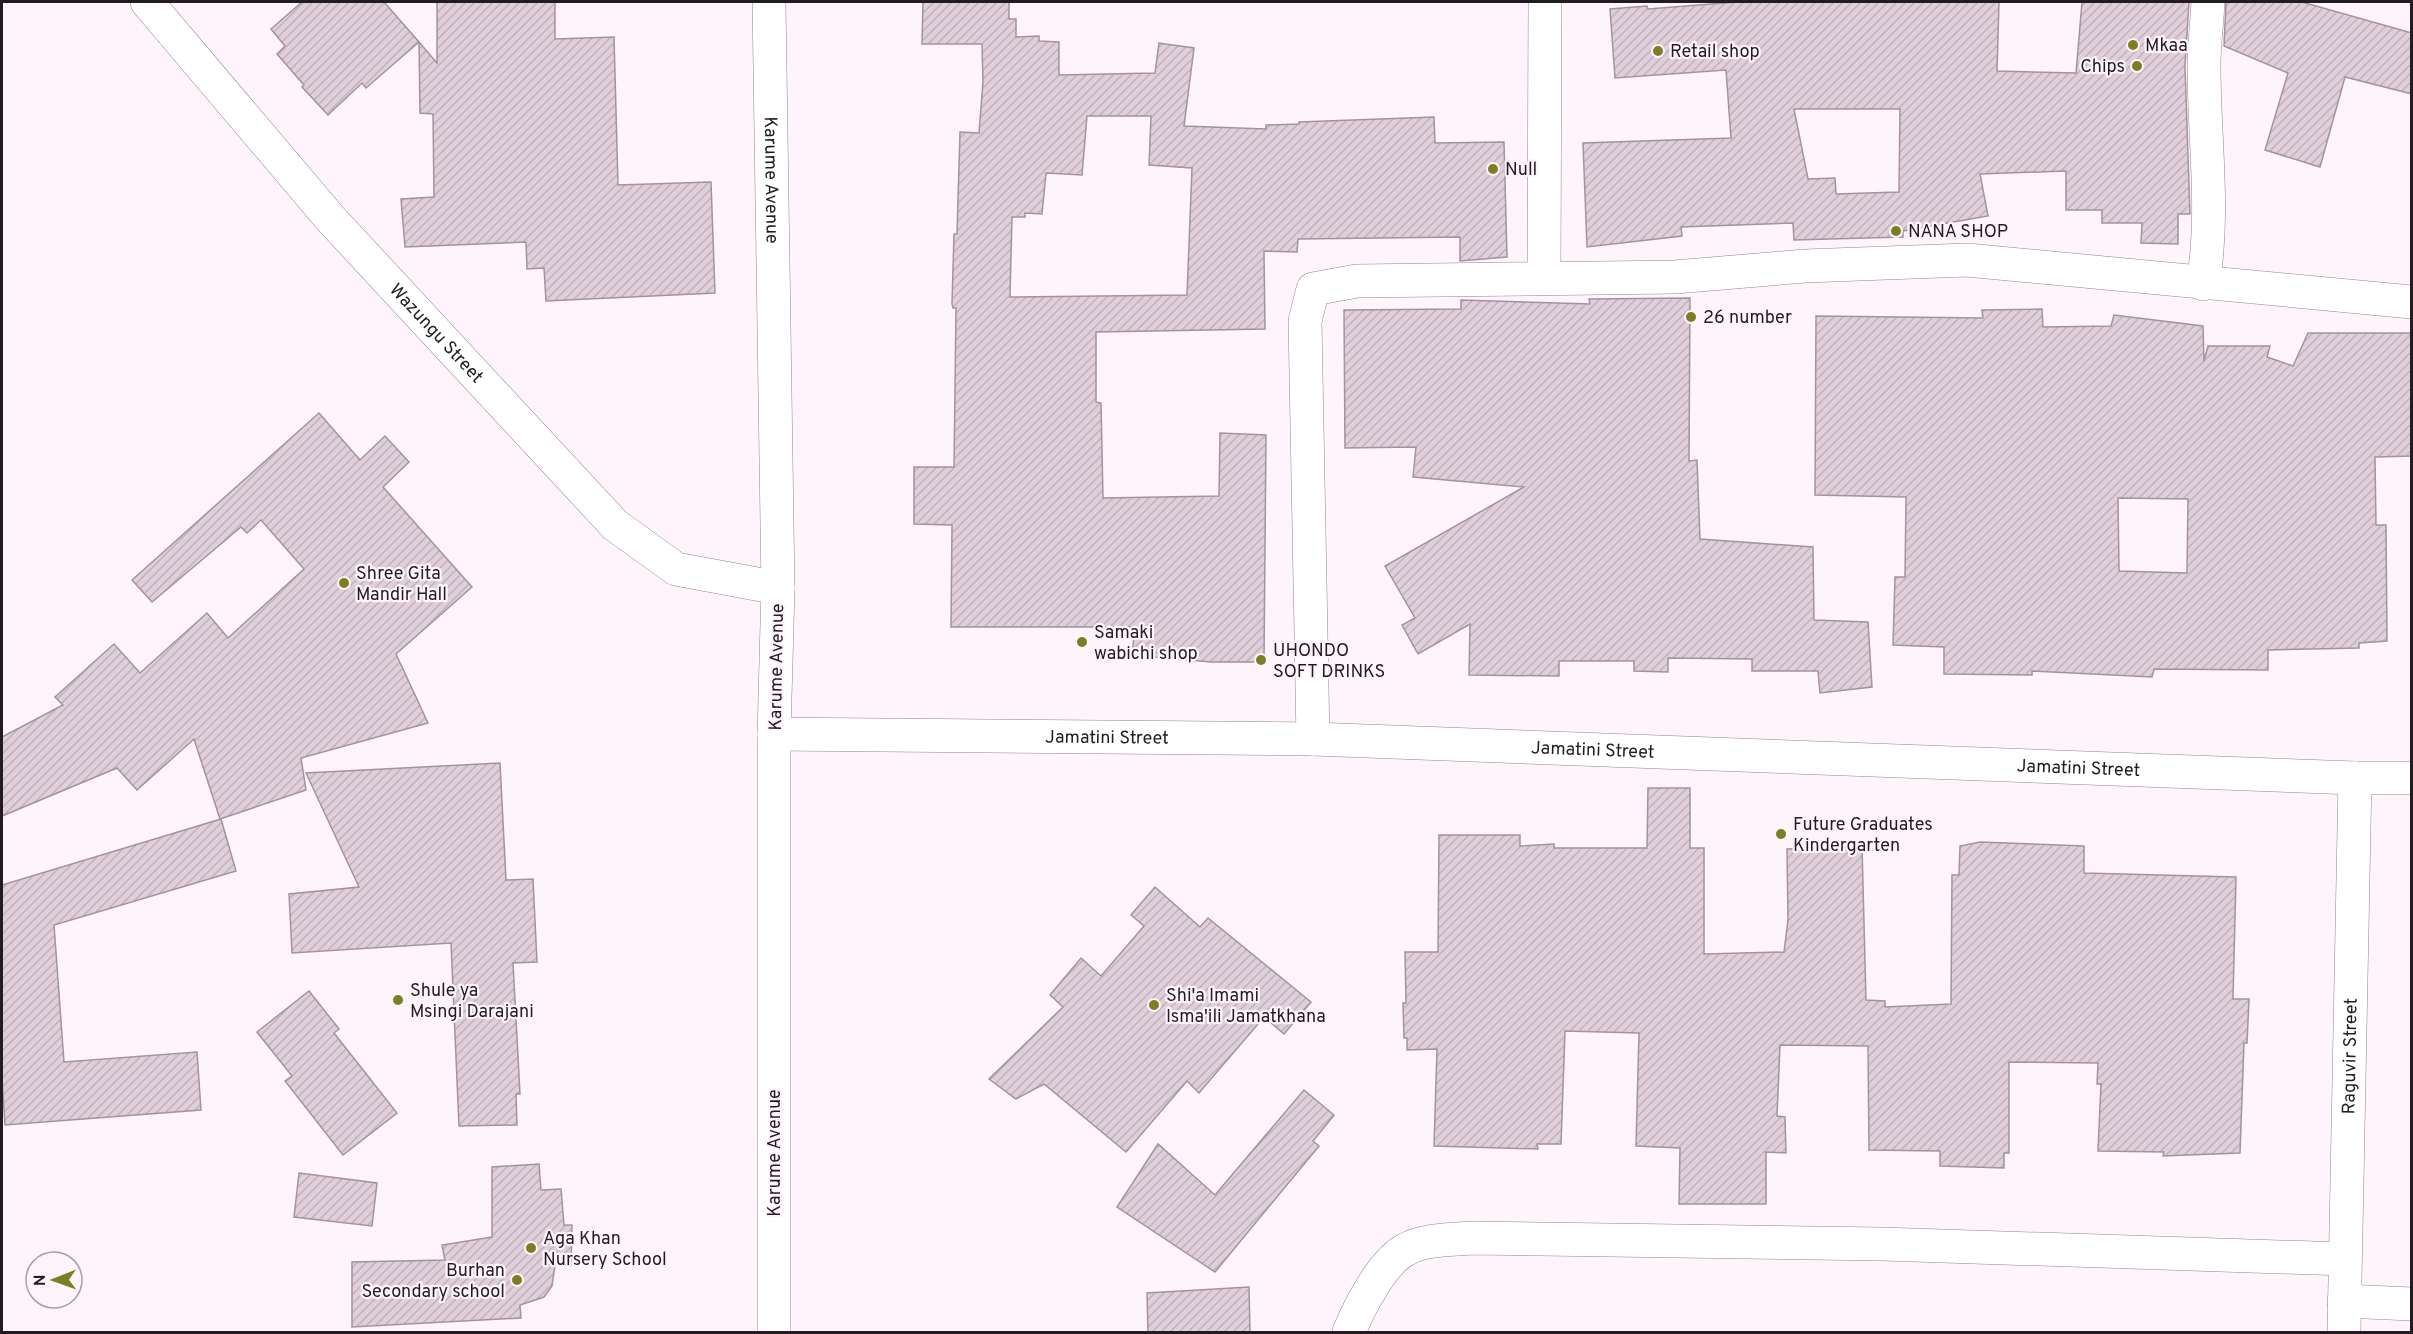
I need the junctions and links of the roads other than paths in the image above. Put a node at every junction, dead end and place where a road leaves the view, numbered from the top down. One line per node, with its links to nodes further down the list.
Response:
1 (147, 2): 8 (street, Wazungu Street)
2 (770, 2): 8 (street, Karume Avenue)
3 (1545, 2): 5 (street)
4 (2208, 2): 6 (street)
5 (1544, 277): 6 (street); 10 (street)
6 (2203, 284): 7 (street)
7 (2412, 302)
8 (778, 588): 9 (street, Karume Avenue)
9 (774, 734): 10 (street, Jamatini Street); 16 (street, Karume Avenue)
10 (1313, 739): 11 (street, Jamatini Street)
11 (2355, 778): 12 (street, Jamatini Street); 13 (street, Raguvir Street)
12 (2412, 778)
13 (2345, 1259): 15 (street, Raguvir Street); 17 (street)
14 (2412, 1304): 15 (street)
15 (2344, 1317)
16 (774, 1332)
17 (1349, 1332)

